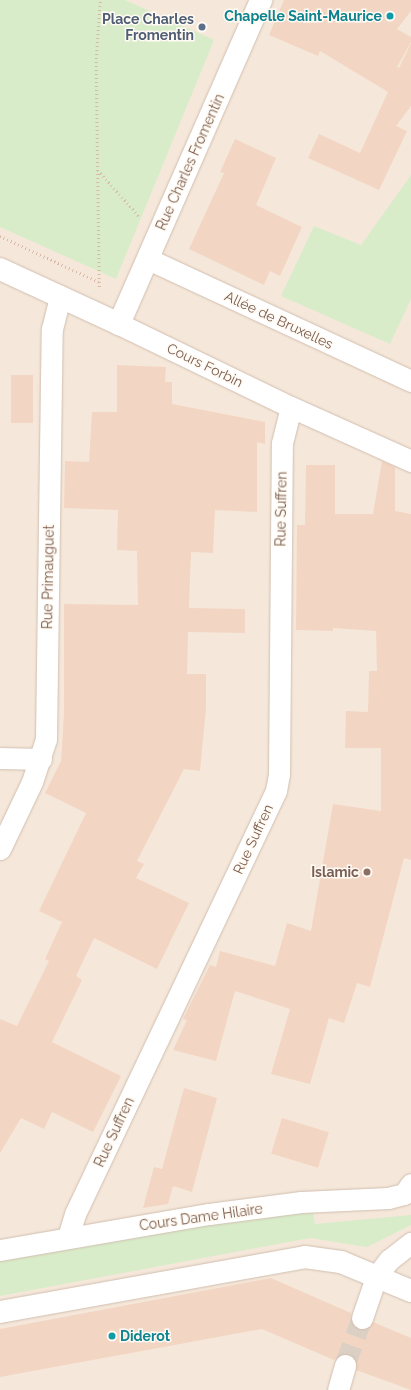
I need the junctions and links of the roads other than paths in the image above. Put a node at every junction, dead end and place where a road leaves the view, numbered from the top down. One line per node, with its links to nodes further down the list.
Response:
1 (261, 0): 2 (street, Rue Charles Fromentin)
2 (148, 259): 5 (street, Rue Charles Fromentin); 6 (street, Allée de Bruxelles)
3 (0, 269): 4 (street, Cours Forbin)
4 (60, 296): 5 (street, Cours Forbin); 10 (street, Rue Primauguet)
5 (110, 320): 7 (street, Cours Forbin)
6 (411, 381)
7 (291, 407): 8 (street, Cours Forbin); 13 (street, Rue Suffren)
8 (411, 461)
9 (0, 758): 10 (street)
10 (41, 758): 11 (street, Rue Primauguet)
11 (0, 849)
12 (407, 1189): 13 (street, Cours Dame Hilaire)
13 (68, 1237): 15 (street, Cours Dame Hilaire)
14 (411, 1244): 16 (street)
15 (0, 1250)
16 (376, 1277): 17 (street); 18 (street); 19 (street)
17 (411, 1291)
18 (0, 1312)
19 (362, 1318)
20 (345, 1365): 21 (street)
21 (343, 1388)

